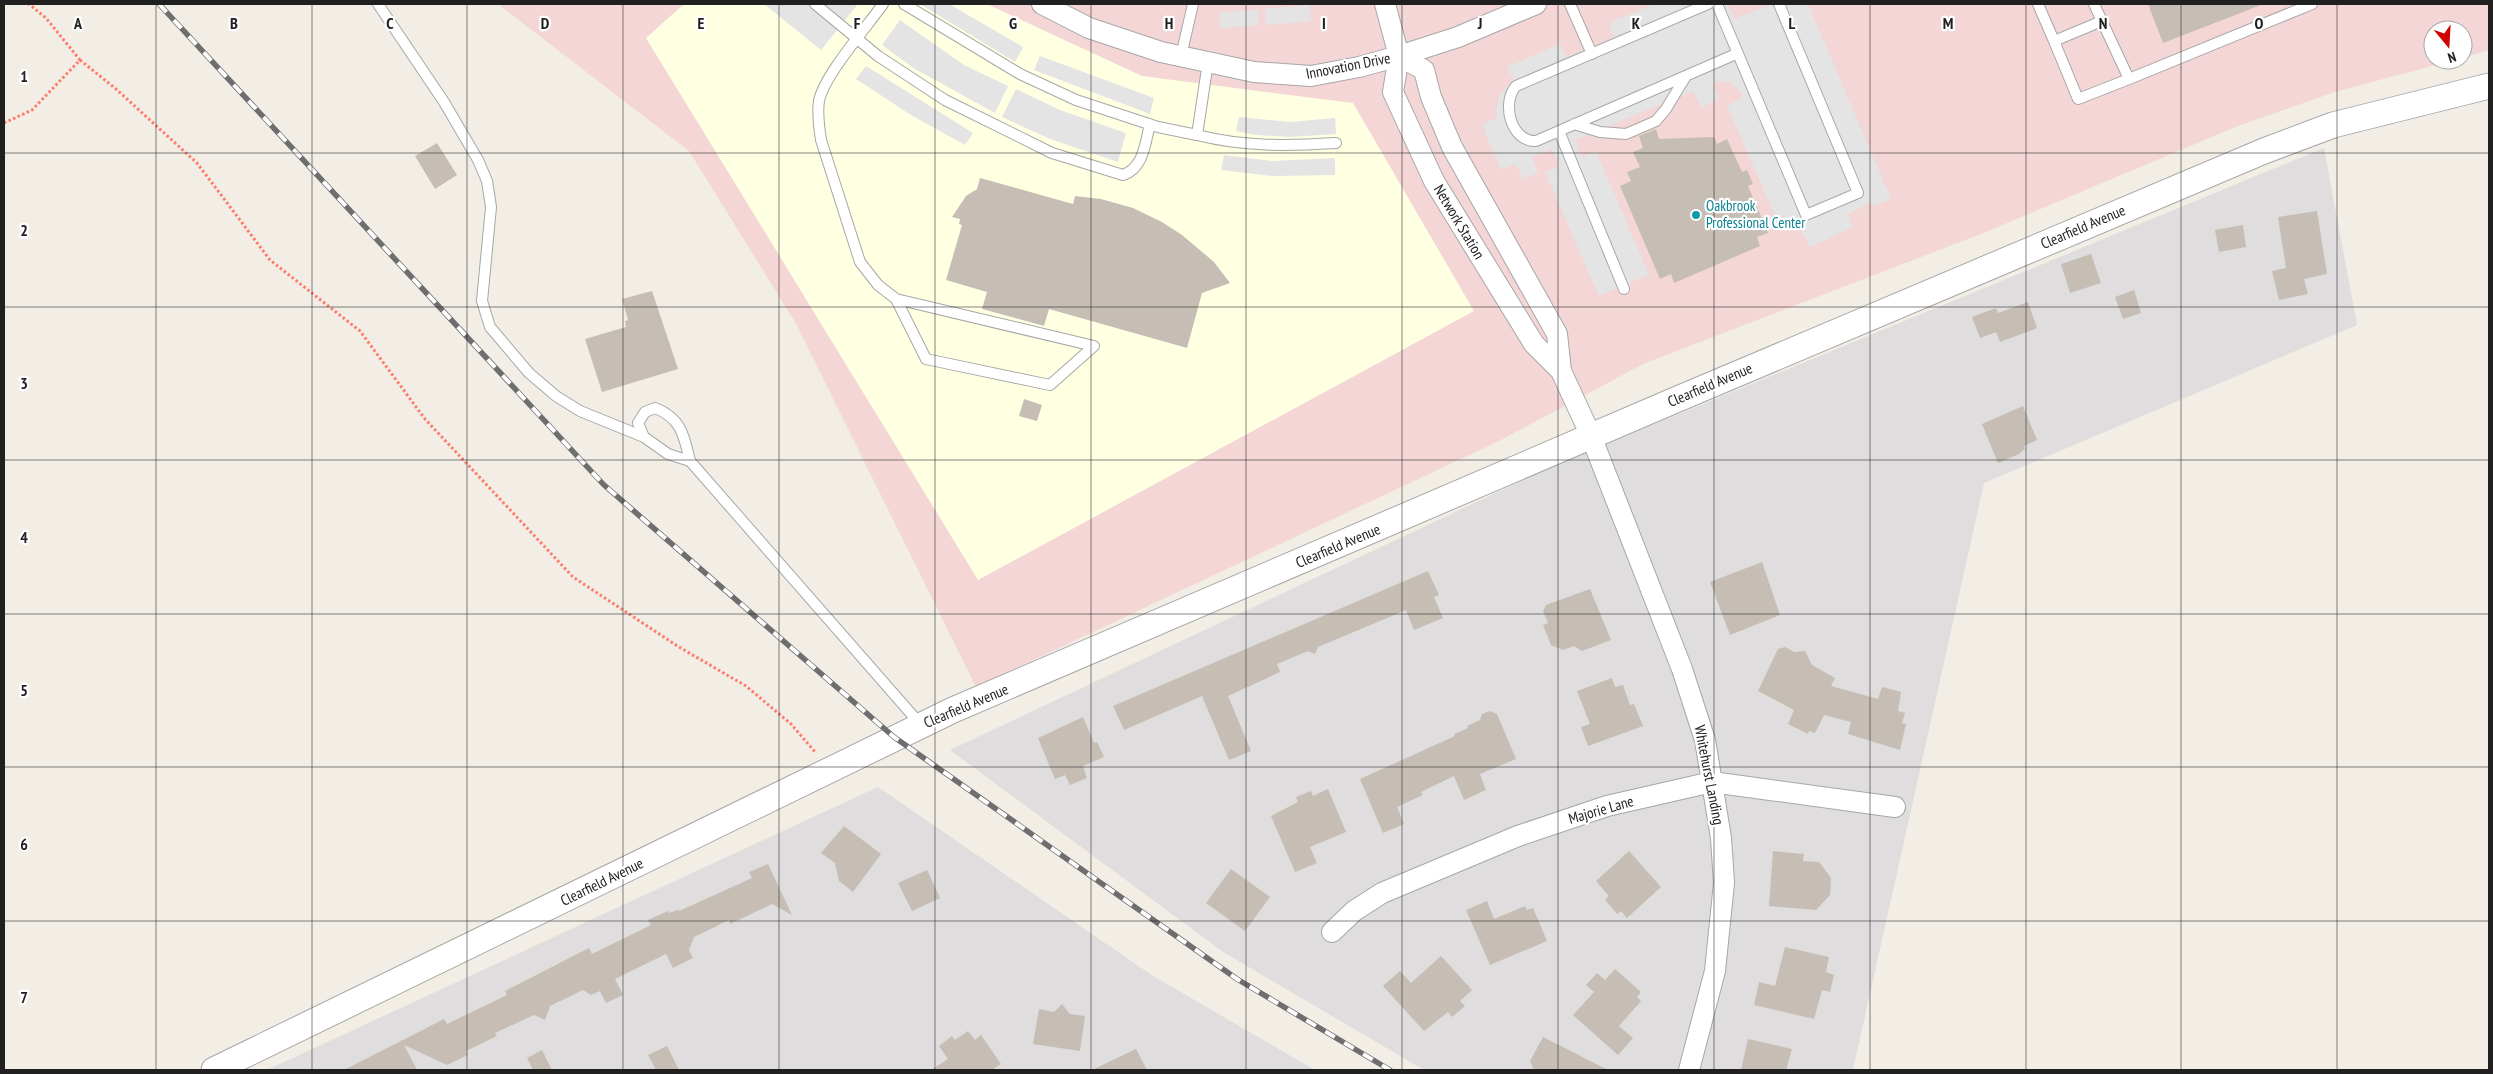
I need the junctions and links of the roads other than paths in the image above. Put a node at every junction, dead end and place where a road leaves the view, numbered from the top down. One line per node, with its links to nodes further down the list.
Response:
1 (378, 4): 36 (lane)
2 (815, 4): 17 (lane)
3 (884, 4): 17 (lane)
4 (904, 4): 27 (lane)
5 (1042, 4): 21 (street, Innovation Drive)
6 (1193, 4): 21 (lane)
7 (1385, 4): 22 (street, Network Station)
8 (1536, 4): 22 (street, Innovation Drive)
9 (1570, 4): 19 (lane)
10 (1708, 4): 19 (lane)
11 (1716, 4): 20 (lane)
12 (1778, 4): 20 (lane)
13 (2038, 4): 18 (lane)
14 (2094, 4): 16 (lane)
15 (2312, 4): 25 (lane)
16 (2102, 21): 18 (lane); 25 (lane)
17 (858, 39): 27 (lane); 33 (lane)
18 (2054, 41): 25 (lane)
19 (1592, 54): 29 (lane)
20 (1736, 54): 24 (lane)
21 (1180, 56): 23 (street, Innovation Drive)
22 (1399, 56): 23 (street, Innovation Drive); 34 (street, Network Station); 34 (street, Network Station)
23 (1208, 62): 30 (lane)
24 (1686, 76): 28 (lane); 28 (lane)
25 (2129, 79)
26 (2489, 86): 35 (street, Clearfield Avenue)
27 (1150, 124): 30 (lane)
28 (1574, 124): 29 (lane)
29 (1559, 131): 32 (lane)
30 (1196, 135): 31 (lane)
31 (1336, 143)
32 (1624, 289)
33 (896, 299): 33 (lane)
34 (1561, 371): 35 (street, Network Station)
35 (1591, 436): 38 (street, Clearfield Avenue); 39 (street, Whitehurst Landing)
36 (644, 437): 37 (lane); 37 (lane)
37 (690, 461): 38 (lane)
38 (921, 725): 42 (street, Clearfield Avenue)
39 (1712, 782): 40 (street, Majorie Lane); 41 (street, Majorie Lane); 43 (street, Whitehurst Landing)
40 (1895, 807)
41 (1332, 932)
42 (214, 1070)
43 (1689, 1070)

